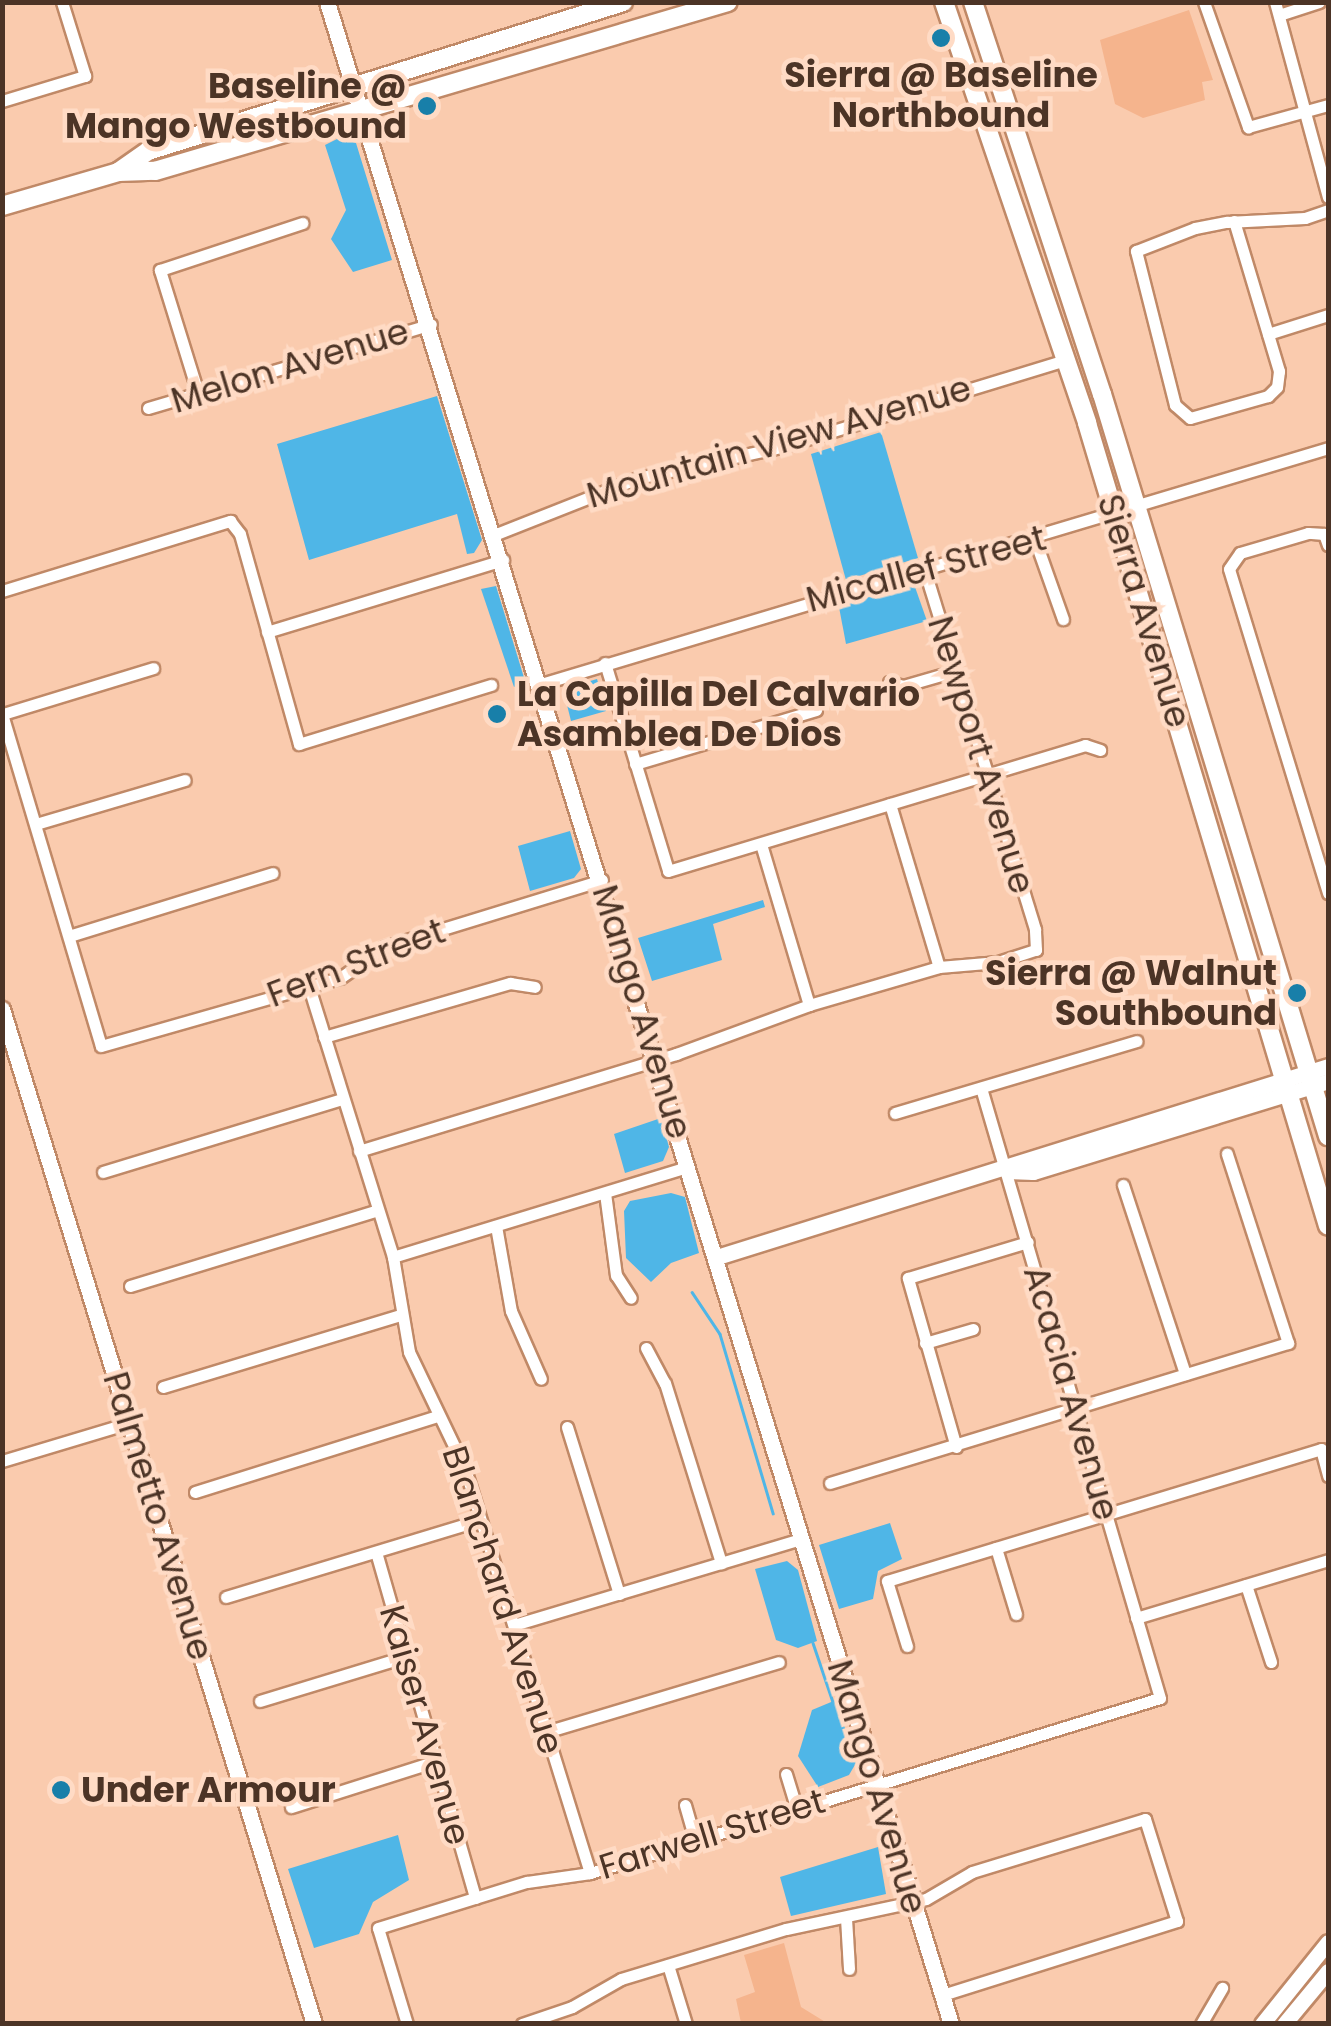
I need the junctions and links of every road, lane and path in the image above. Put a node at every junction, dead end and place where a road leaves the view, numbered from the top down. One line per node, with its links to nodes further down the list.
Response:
1 (62, 2): 11 (street)
2 (328, 2): 10 (street, Mango Avenue)
3 (623, 2): 10 (main road)
4 (728, 2): 14 (main road)
5 (944, 2): 24 (main road, Sierra Avenue)
6 (973, 2): 28 (main road, Sierra Avenue)
7 (1204, 2): 13 (street)
8 (1320, 2): 9 (street)
9 (1277, 9): 13 (street)
10 (355, 88): 14 (street, Mango Avenue); 15 (main road)
11 (2, 102)
12 (1328, 105): 13 (street)
13 (1309, 111): 16 (street)
14 (363, 112): 15 (main road); 22 (street, Mango Avenue)
15 (118, 172): 17 (main road)
16 (1328, 197)
17 (2, 206)
18 (1328, 210): 19 (street)
19 (1234, 221): 23 (street); 23 (street)
20 (302, 223): 25 (street)
21 (1328, 315): 23 (street)
22 (431, 324): 25 (street, Melon Avenue); 30 (street, Mango Avenue)
23 (1268, 334)
24 (1065, 360): 29 (main road, Sierra Avenue); 30 (street, Mountain View Avenue)
25 (198, 393): 26 (street, Melon Avenue)
26 (148, 408)
27 (1328, 451): 28 (street, Micallef Street)
28 (1138, 508): 29 (street, Micallef Street); 66 (main road, Sierra Avenue)
29 (1115, 515): 32 (street, Micallef Street); 67 (main road, Sierra Avenue)
30 (496, 534): 33 (street, Mango Avenue)
31 (1326, 539): 55 (street)
32 (1035, 540): 34 (street, Micallef Street); 36 (street)
33 (503, 560): 37 (street); 42 (street, Mango Avenue)
34 (923, 566): 38 (street, Micallef Street); 40 (street, Newport Avenue)
35 (2, 591): 37 (street)
36 (1062, 619)
37 (267, 632): 43 (street)
38 (606, 663): 42 (street, Micallef Street); 47 (street)
39 (153, 668): 45 (street)
40 (955, 671): 41 (street); 48 (street, Newport Avenue)
41 (889, 682)
42 (542, 684): 54 (street, Mango Avenue)
43 (491, 685)
44 (816, 710): 47 (street)
45 (3, 714): 51 (street)
46 (1100, 750): 48 (street)
47 (634, 764): 52 (street)
48 (986, 776): 50 (street); 57 (street, Newport Avenue)
49 (185, 780): 51 (street)
50 (890, 804): 52 (street); 57 (street)
51 (36, 824): 56 (street)
52 (760, 844): 60 (street)
53 (272, 873): 56 (street)
54 (602, 880): 58 (street, Fern Street); 64 (street, Mango Avenue)
55 (1328, 894)
56 (69, 936): 58 (street, Fern Street)
57 (939, 967): 60 (street)
58 (309, 987): 62 (street, Blanchard Avenue)
59 (535, 987): 62 (street)
60 (809, 1005): 64 (street)
61 (2, 1009): 96 (street, Palmetto Avenue)
62 (324, 1038): 69 (street, Blanchard Avenue)
63 (1137, 1042): 68 (street)
64 (657, 1060): 72 (street); 74 (street, Mango Avenue)
65 (1328, 1066): 66 (street)
66 (1317, 1079): 67 (street); 71 (main road, Sierra Avenue)
67 (1287, 1086): 76 (street); 81 (main road, Sierra Avenue)
68 (981, 1088): 70 (street); 76 (street, Acacia Avenue)
69 (339, 1100): 72 (street, Blanchard Avenue); 75 (street)
70 (896, 1113)
71 (1328, 1136)
72 (359, 1151): 79 (street, Blanchard Avenue)
73 (1227, 1154): 91 (street)
74 (688, 1167): 78 (street); 84 (street, Mango Avenue)
75 (103, 1172)
76 (1007, 1172): 82 (street, Acacia Avenue); 84 (street)
77 (1123, 1184): 91 (street)
78 (605, 1193): 80 (street); 86 (street)
79 (376, 1211): 83 (street, Blanchard Avenue); 85 (street)
80 (496, 1226): 83 (street); 92 (street)
81 (1328, 1226)
82 (1028, 1242): 89 (street); 94 (street, Acacia Avenue)
83 (392, 1257): 87 (street, Blanchard Avenue)
84 (717, 1257): 105 (street, Mango Avenue)
85 (130, 1286)
86 (631, 1298)
87 (400, 1315): 93 (street); 95 (street, Blanchard Avenue)
88 (973, 1328): 89 (street)
89 (925, 1343): 98 (street)
90 (646, 1348): 109 (street)
91 (1185, 1374): 94 (street)
92 (541, 1380)
93 (163, 1387)
94 (1077, 1412): 98 (street); 103 (street, Acacia Avenue)
95 (437, 1416): 102 (street); 104 (street, Blanchard Avenue)
96 (130, 1423): 99 (street); 141 (street, Palmetto Avenue)
97 (568, 1427): 111 (street)
98 (956, 1447): 101 (street)
99 (2, 1461)
100 (1328, 1476): 103 (street)
101 (830, 1484)
102 (195, 1492)
103 (1105, 1515): 106 (street); 114 (street, Acacia Avenue)
104 (479, 1520): 107 (street); 115 (street, Blanchard Avenue)
105 (801, 1538): 109 (street); 125 (street, Mango Avenue)
106 (996, 1548): 113 (street); 116 (street)
107 (376, 1552): 112 (street); 117 (street, Kaiser Avenue)
108 (1328, 1560): 110 (street)
109 (722, 1563): 111 (street)
110 (1246, 1585): 114 (street); 119 (street)
111 (619, 1594): 115 (street)
112 (226, 1597)
113 (1016, 1614)
114 (1136, 1618): 120 (street, Acacia Avenue)
115 (514, 1625): 122 (street, Blanchard Avenue)
116 (907, 1646)
117 (407, 1656): 121 (street); 123 (street, Kaiser Avenue)
118 (778, 1662): 122 (street)
119 (1270, 1662)
120 (1160, 1698): 125 (street, Farwell Street)
121 (260, 1701)
122 (546, 1732): 130 (street, Blanchard Avenue)
123 (440, 1760): 127 (street); 131 (street, Kaiser Avenue)
124 (786, 1774): 128 (street)
125 (876, 1783): 128 (street, Farwell Street); 132 (street, Mango Avenue)
126 (685, 1805): 129 (street)
127 (291, 1806)
128 (797, 1809): 129 (street, Farwell Street)
129 (695, 1841): 130 (street, Farwell Street)
130 (590, 1873): 131 (street, Farwell Street)
131 (475, 1898): 142 (street, Farwell Street)
132 (912, 1902): 133 (street); 139 (street, Mango Avenue); 139 (street)
133 (846, 1918): 135 (street); 136 (street)
134 (1328, 1942): 147 (street)
135 (668, 1965): 140 (street); 144 (street)
136 (849, 1969)
137 (1328, 1970): 148 (street)
138 (1222, 1988): 146 (street)
139 (942, 1995): 145 (street, Mango Avenue)
140 (554, 2019): 143 (street)
141 (314, 2024)
142 (407, 2024)
143 (522, 2024)
144 (686, 2024)
145 (950, 2024)
146 (1202, 2024)
147 (1262, 2024)
148 (1284, 2024)

